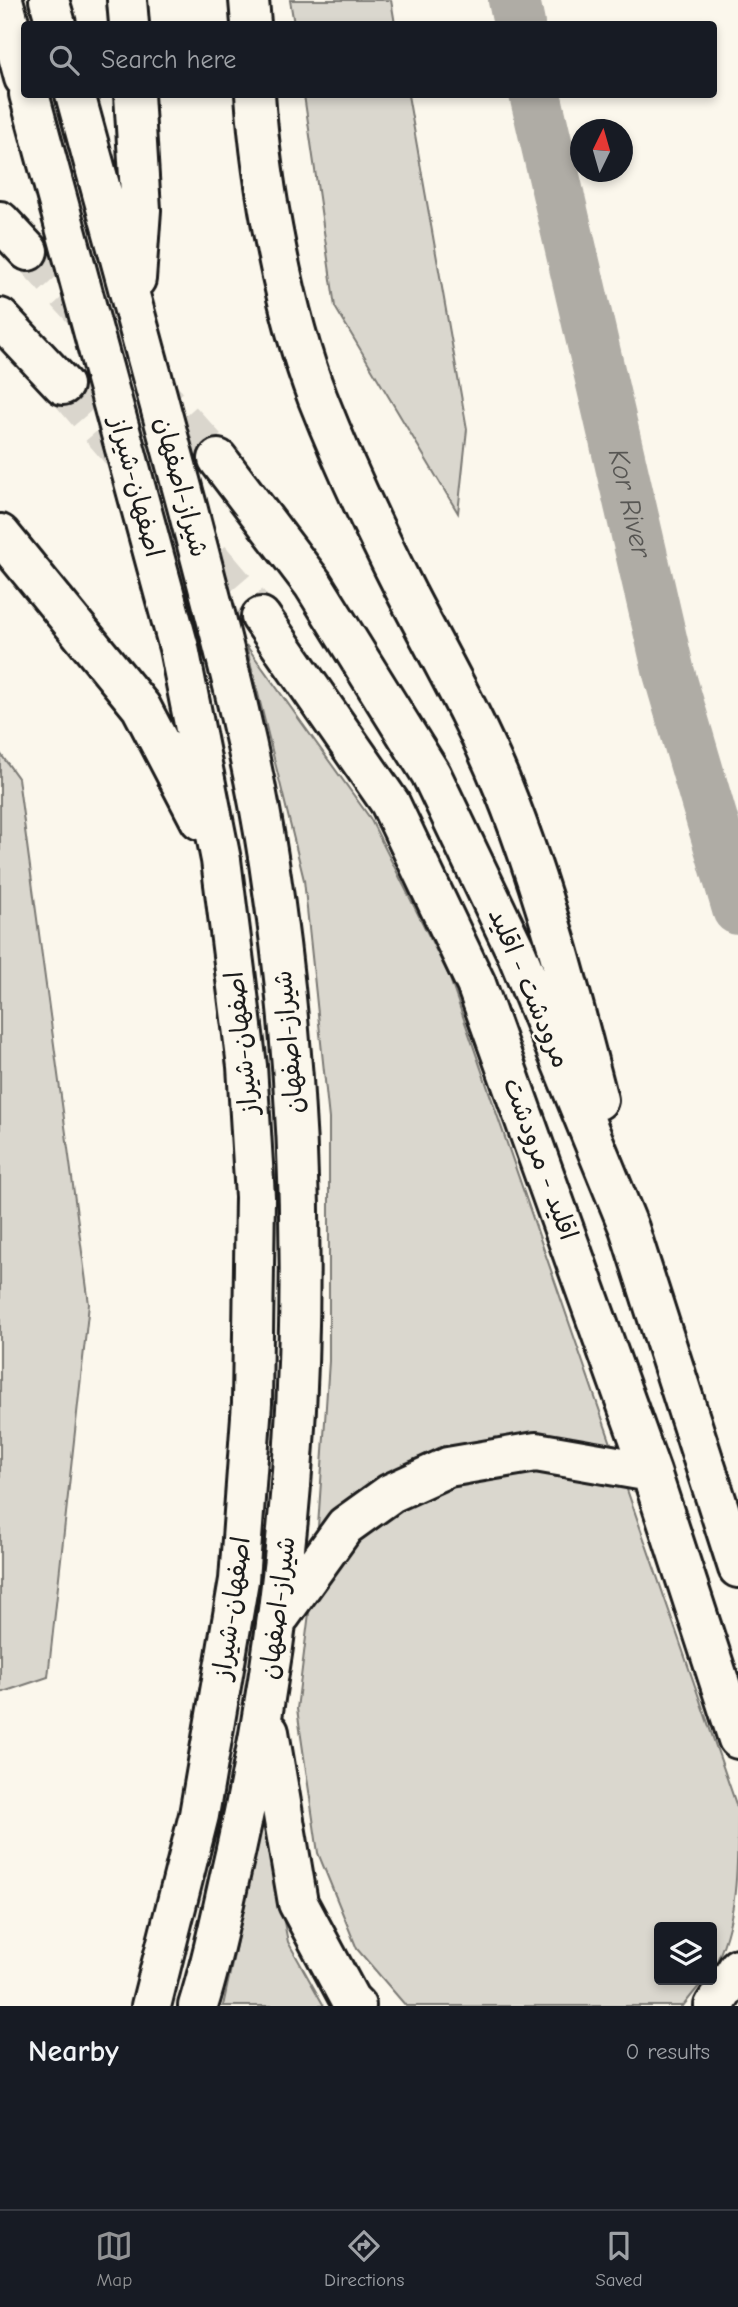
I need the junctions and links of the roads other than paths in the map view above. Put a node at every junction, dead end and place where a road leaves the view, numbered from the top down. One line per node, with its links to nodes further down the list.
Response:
1 (3, 0): 8 (highway)
2 (49, 0): 5 (highway)
3 (127, 0): 6 (highway)
4 (249, 0): 7 (highway)
5 (55, 21)
6 (129, 21)
7 (251, 21)
8 (21, 67)
9 (30, 98): 21 (highway, اصفهان-شیراز)
10 (76, 98): 15 (highway, شیراز-اصفهان)
11 (134, 98): 15 (highway)
12 (256, 98): 22 (highway)
13 (0, 221): 14 (highway)
14 (28, 251)
15 (134, 309): 25 (highway, شیراز-اصفهان)
16 (0, 318): 17 (highway)
17 (63, 385)
18 (218, 459): 22 (highway, مرودشت - اقلید)
19 (0, 534): 21 (highway)
20 (261, 617): 23 (highway, اقلید - مرودشت)
21 (221, 860): 29 (highway, اصفهان-شیراز)
22 (629, 1228): 24 (highway, مرودشت - اقلید)
23 (651, 1472): 25 (highway); 27 (highway, اقلید - مرودشت)
24 (738, 1568)
25 (278, 1619): 26 (highway, شیراز-اصفهان)
26 (265, 1709): 30 (highway, شیراز-اصفهان); 31 (highway)
27 (738, 1739)
28 (738, 1968): 32 (highway)
29 (151, 2006)
30 (198, 2006)
31 (356, 2006)
32 (714, 2006)

